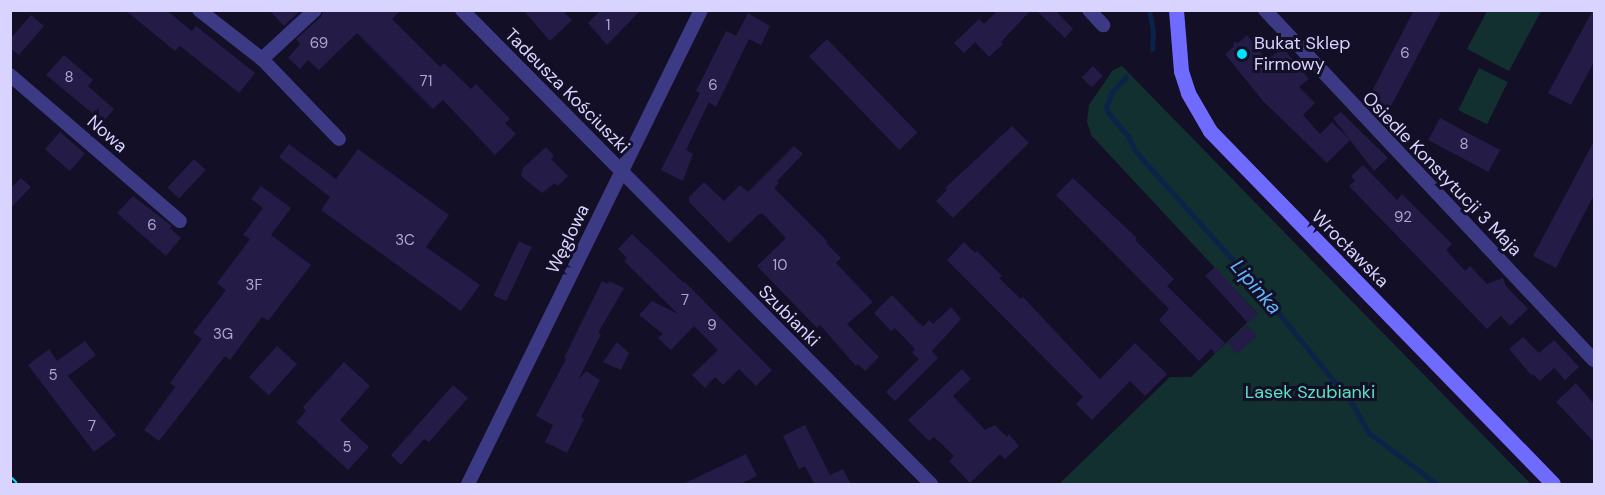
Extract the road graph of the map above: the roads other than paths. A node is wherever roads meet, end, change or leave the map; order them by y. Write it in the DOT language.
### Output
graph roads {
  1 [pos="199,10"];
  2 [pos="315,10"];
  3 [pos="462,10"];
  4 [pos="702,10"];
  5 [pos="1089,10"];
  6 [pos="1176,10"];
  7 [pos="1265,10"];
  8 [pos="1103,25"];
  9 [pos="262,59"];
  10 [pos="10,75"];
  11 [pos="339,139"];
  12 [pos="622,172"];
  13 [pos="180,221"];
  14 [pos="1594,360"];
  15 [pos="468,484"];
  16 [pos="931,484"];
  17 [pos="1553,484"];
  1 -- 9 [label="street"];
  2 -- 9 [label="street"];
  3 -- 12 [label="street, Tadeusza Kościuszki"];
  4 -- 12 [label="street, Węglowa"];
  5 -- 8 [label="street"];
  6 -- 17 [label="street, Wrocławska"];
  7 -- 14 [label="street, Osiedle Konstytucji 3 Maja"];
  9 -- 11 [label="street"];
  10 -- 13 [label="street, Nowa"];
  12 -- 15 [label="street, Węglowa"];
  12 -- 16 [label="street, Szubianki"];
}
